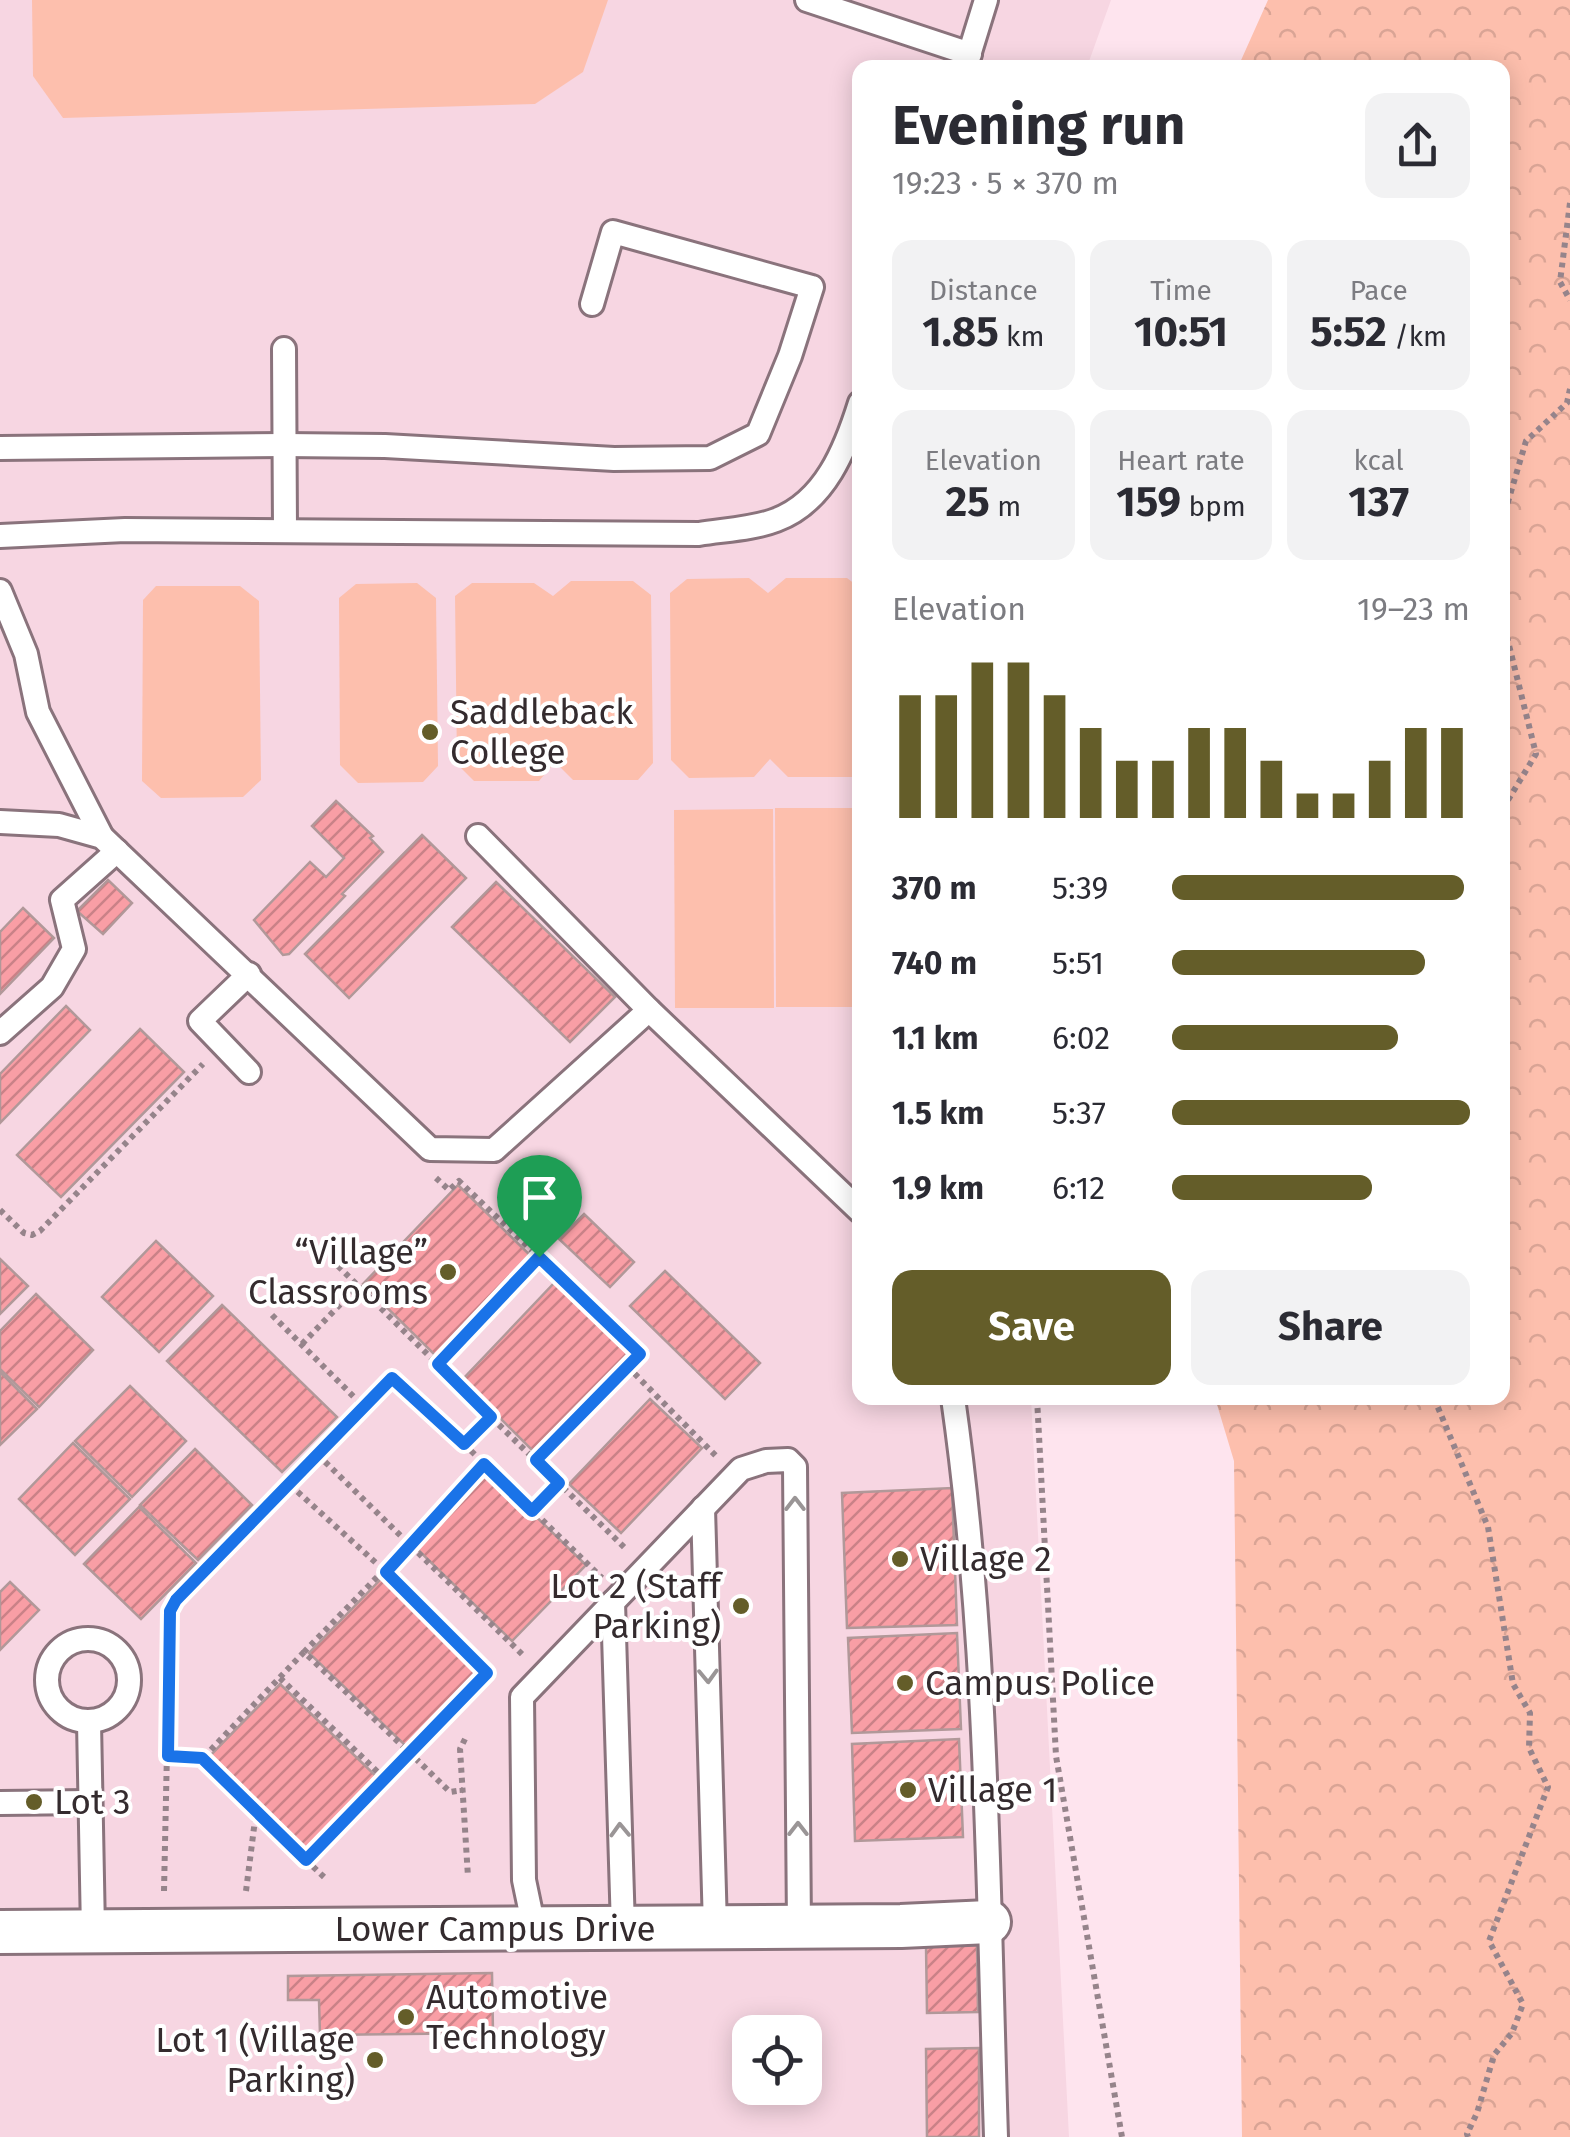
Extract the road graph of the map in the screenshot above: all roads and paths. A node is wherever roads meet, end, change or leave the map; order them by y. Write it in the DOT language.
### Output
graph roads {
  1 [pos="807,0"];
  2 [pos="986,0"];
  3 [pos="964,60"];
  4 [pos="967,60"];
  5 [pos="1570,203"];
  6 [pos="1570,300"];
  7 [pos="592,304"];
  8 [pos="284,349"];
  9 [pos="1570,389"];
  10 [pos="852,424"];
  11 [pos="284,444"];
  12 [pos="0,448"];
  13 [pos="1510,495"];
  14 [pos="285,530"];
  15 [pos="0,536"];
  16 [pos="0,591"];
  17 [pos="1510,649"];
  18 [pos="1510,797"];
  19 [pos="0,822"];
  20 [pos="478,836"];
  21 [pos="109,844"];
  22 [pos="249,974"];
  23 [pos="649,1010"];
  24 [pos="0,1033"];
  25 [pos="222,1044"];
  26 [pos="249,1072"];
  27 [pos="435,1176"];
  28 [pos="852,1202"];
  29 [pos="0,1210"];
  30 [pos="539,1257"];
  31 [pos="331,1259"];
  32 [pos="358,1286"];
  33 [pos="272,1315"];
  34 [pos="302,1344"];
  35 [pos="438,1364"];
  36 [pos="627,1366"];
  37 [pos="954,1405"];
  38 [pos="1037,1405"];
  39 [pos="1437,1405"];
  40 [pos="364,1407"];
  41 [pos="491,1417"];
  42 [pos="464,1444"];
  43 [pos="318,1455"];
  44 [pos="718,1458"];
  45 [pos="536,1460"];
  46 [pos="484,1464"];
  47 [pos="559,1483"];
  48 [pos="289,1484"];
  49 [pos="703,1508"];
  50 [pos="532,1511"];
  51 [pos="411,1544"];
  52 [pos="629,1552"];
  53 [pos="384,1572"];
  54 [pos="602,1579"];
  55 [pos="613,1602"];
  56 [pos="304,1652"];
  57 [pos="526,1658"];
  58 [pos="487,1673"];
  59 [pos="280,1678"];
  60 [pos="500,1685"];
  61 [pos="89,1722"];
  62 [pos="465,1739"];
  63 [pos="411,1754"];
  64 [pos="168,1756"];
  65 [pos="202,1758"];
  66 [pos="386,1780"];
  67 [pos="464,1790"];
  68 [pos="90,1802"];
  69 [pos="0,1804"];
  70 [pos="256,1811"];
  71 [pos="306,1860"];
  72 [pos="468,1877"];
  73 [pos="324,1878"];
  74 [pos="246,1890"];
  75 [pos="164,1891"];
  76 [pos="989,1922"];
  77 [pos="799,1926"];
  78 [pos="715,1927"];
  79 [pos="534,1928"];
  80 [pos="623,1928"];
  81 [pos="0,1932"];
  82 [pos="92,1932"];
  83 [pos="996,2137"];
  84 [pos="1122,2137"];
  85 [pos="1468,2137"];
  1 -- 3 [label="lane"];
  2 -- 4 [label="lane"];
  5 -- 6 [label="path"];
  7 -- 11 [label="lane"];
  8 -- 11 [label="lane"];
  9 -- 13 [label="path"];
  10 -- 14 [label="lane"];
  11 -- 12 [label="lane"];
  11 -- 14 [label="lane"];
  14 -- 15 [label="lane"];
  16 -- 21 [label="lane"];
  17 -- 18 [label="path"];
  19 -- 21 [label="lane"];
  20 -- 23 [label="lane"];
  21 -- 22 [label="lane"];
  21 -- 24 [label="lane"];
  22 -- 23 [label="lane"];
  22 -- 25 [label="lane"];
  23 -- 28 [label="lane"];
  25 -- 26 [label="lane"];
  25 -- 29 [label="path"];
  27 -- 30 [label="path"];
  30 -- 35 [label="path"];
  30 -- 36 [label="path"];
  31 -- 32 [label="path"];
  32 -- 34 [label="path"];
  32 -- 35 [label="path"];
  33 -- 34 [label="path"];
  34 -- 40 [label="path"];
  35 -- 41 [label="path"];
  36 -- 44 [label="path"];
  36 -- 45 [label="path"];
  37 -- 76 [label="lane"];
  38 -- 84 [label="path"];
  39 -- 85 [label="path"];
  40 -- 42 [label="path"];
  40 -- 43 [label="path"];
  41 -- 42 [label="path"];
  41 -- 45 [label="path"];
  42 -- 46 [label="path"];
  43 -- 48 [label="path"];
  43 -- 51 [label="path"];
  45 -- 47 [label="path"];
  46 -- 50 [label="path"];
  46 -- 51 [label="path"];
  47 -- 50 [label="path"];
  47 -- 52 [label="path"];
  48 -- 53 [label="path"];
  48 -- 64 [label="path"];
  49 -- 55 [label="lane"];
  77 -- 49 [label="lane, one-way"];
  49 -- 78 [label="lane, one-way"];
  50 -- 54 [label="path"];
  51 -- 53 [label="path"];
  51 -- 57 [label="path"];
  53 -- 56 [label="path"];
  53 -- 58 [label="path"];
  55 -- 79 [label="lane"];
  80 -- 55 [label="lane, one-way"];
  56 -- 59 [label="path"];
  56 -- 63 [label="path"];
  58 -- 60 [label="path"];
  58 -- 63 [label="path"];
  59 -- 65 [label="path"];
  59 -- 66 [label="path"];
  61 -- 68 [label="lane"];
  62 -- 67 [label="path"];
  63 -- 66 [label="path"];
  63 -- 67 [label="path"];
  64 -- 65 [label="path"];
  64 -- 75 [label="path"];
  65 -- 70 [label="path"];
  66 -- 71 [label="path"];
  67 -- 72 [label="path"];
  68 -- 69 [label="lane"];
  68 -- 82 [label="lane"];
  70 -- 71 [label="path"];
  70 -- 74 [label="path"];
  71 -- 73 [label="path"];
  76 -- 77 [label="street, Lower Campus Drive"];
  76 -- 83 [label="lane"];
  77 -- 78 [label="street, Lower Campus Drive"];
  78 -- 80 [label="street, Lower Campus Drive"];
  79 -- 80 [label="street, Lower Campus Drive"];
  79 -- 82 [label="street, Lower Campus Drive"];
  81 -- 82 [label="street, Lower Campus Drive"];
}
